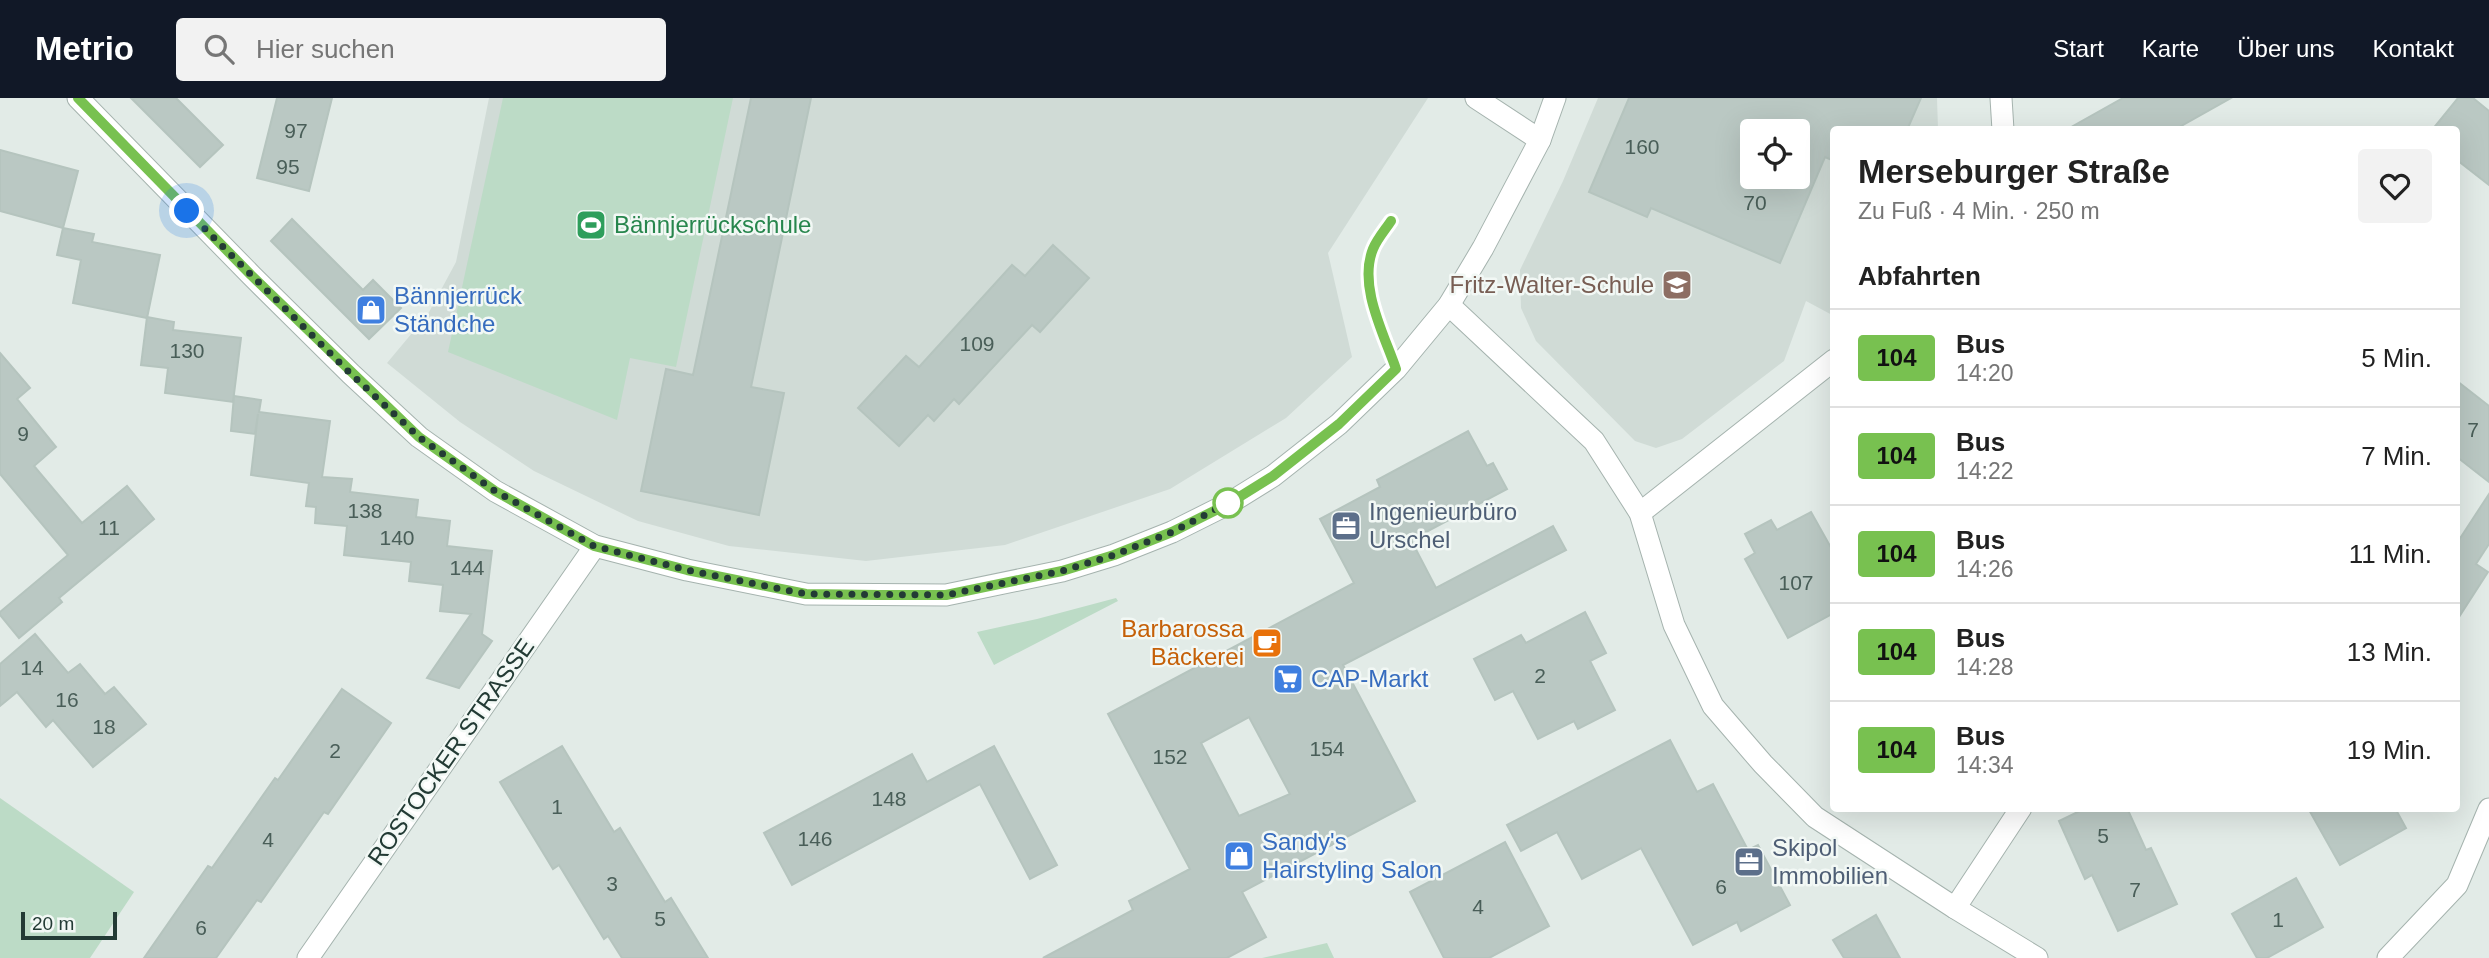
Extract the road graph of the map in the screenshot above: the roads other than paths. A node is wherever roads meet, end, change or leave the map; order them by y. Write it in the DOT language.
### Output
graph roads {
  1 [pos="78,98"];
  2 [pos="1476,98"];
  3 [pos="1555,98"];
  4 [pos="2001,98"];
  5 [pos="2003,126"];
  6 [pos="1539,140"];
  7 [pos="1449,305"];
  8 [pos="1830,363"];
  9 [pos="1640,513"];
  10 [pos="594,546"];
  11 [pos="2489,809"];
  12 [pos="2018,812"];
  13 [pos="1955,908"];
  14 [pos="308,958"];
  15 [pos="2037,958"];
  16 [pos="2388,958"];
  1 -- 10 [label="street"];
  2 -- 6 [label="street"];
  3 -- 6 [label="street"];
  4 -- 5 [label="street"];
  6 -- 7 [label="street"];
  7 -- 9 [label="street"];
  7 -- 10 [label="street"];
  8 -- 9 [label="street"];
  9 -- 13 [label="street"];
  10 -- 14 [label="street, ROSTOCKER STRASSE"];
  11 -- 16 [label="street"];
  12 -- 13 [label="street"];
  13 -- 15 [label="street"];
}
